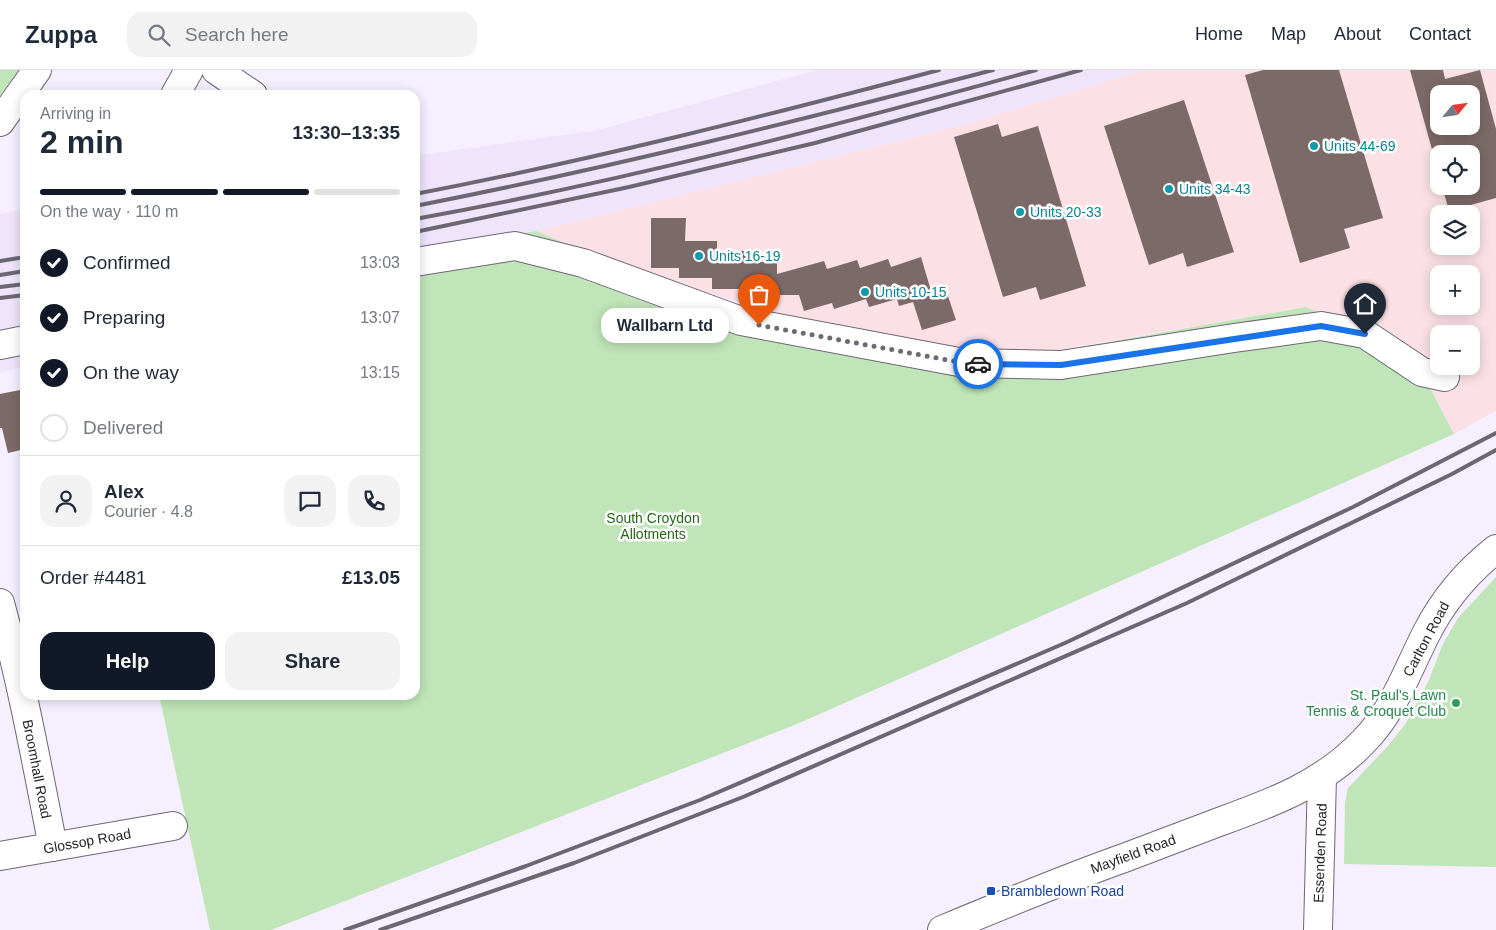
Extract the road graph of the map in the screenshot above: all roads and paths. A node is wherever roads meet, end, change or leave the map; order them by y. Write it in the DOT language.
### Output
graph roads {
  1 [pos="37,70"];
  2 [pos="189,70"];
  3 [pos="216,70"];
  4 [pos="23,90"];
  5 [pos="178,90"];
  6 [pos="246,90"];
  7 [pos="20,94"];
  8 [pos="0,122"];
  9 [pos="420,261"];
  10 [pos="20,341"];
  11 [pos="0,344"];
  12 [pos="1445,377"];
  13 [pos="1496,549"];
  14 [pos="0,603"];
  15 [pos="20,685"];
  16 [pos="24,700"];
  17 [pos="1322,777"];
  18 [pos="173,826"];
  19 [pos="53,847"];
  20 [pos="0,856"];
  21 [pos="942,930"];
  22 [pos="1318,930"];
  1 -- 4 [label="street"];
  2 -- 5 [label="street"];
  3 -- 6 [label="street"];
  7 -- 8 [label="street"];
  9 -- 12 [label="street"];
  10 -- 11 [label="street"];
  13 -- 17 [label="street, Carlton Road"];
  14 -- 15 [label="street, Broomhall Road"];
  16 -- 19 [label="street, Broomhall Road"];
  17 -- 21 [label="street, Mayfield Road"];
  17 -- 22 [label="street, Essenden Road"];
  18 -- 19 [label="street, Glossop Road"];
  19 -- 20 [label="street, Glossop Road"];
}
